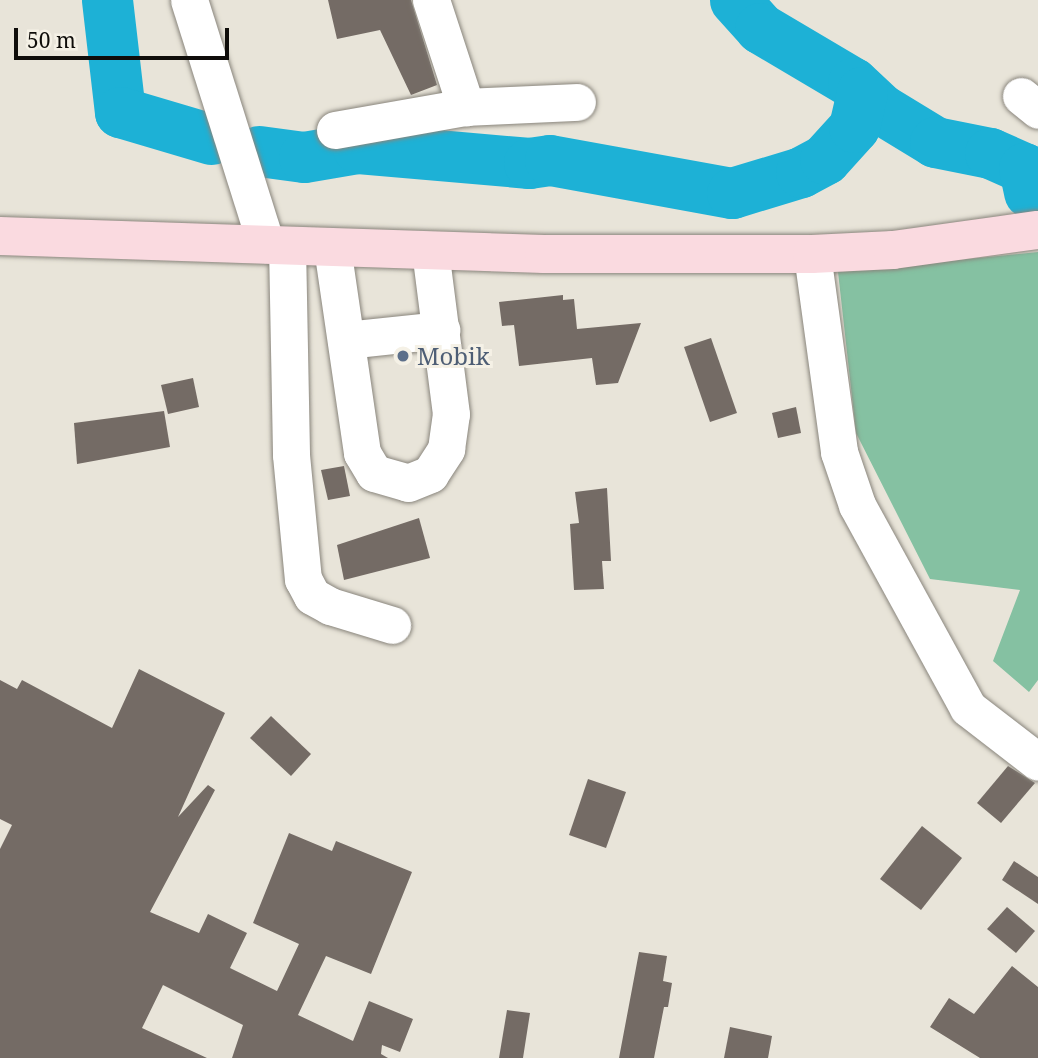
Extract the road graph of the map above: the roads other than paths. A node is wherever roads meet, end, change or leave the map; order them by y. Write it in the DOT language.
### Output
graph roads {
  1 [pos="189,0"];
  2 [pos="431,0"];
  3 [pos="577,102"];
  4 [pos="466,107"];
  5 [pos="335,131"];
  6 [pos="1038,230"];
  7 [pos="0,236"];
  8 [pos="276,244"];
  9 [pos="332,247"];
  10 [pos="430,251"];
  11 [pos="812,254"];
  12 [pos="441,330"];
  13 [pos="346,340"];
  14 [pos="391,625"];
  15 [pos="1038,762"];
  1 -- 8 [label="street"];
  2 -- 4 [label="street"];
  3 -- 4 [label="street"];
  4 -- 5 [label="street"];
  6 -- 11 [label="main road"];
  7 -- 8 [label="main road"];
  8 -- 9 [label="main road"];
  8 -- 14 [label="street"];
  9 -- 10 [label="main road"];
  9 -- 13 [label="street"];
  10 -- 11 [label="main road"];
  10 -- 12 [label="street"];
  11 -- 15 [label="street"];
  12 -- 13 [label="street"];
  12 -- 13 [label="street"];
}
